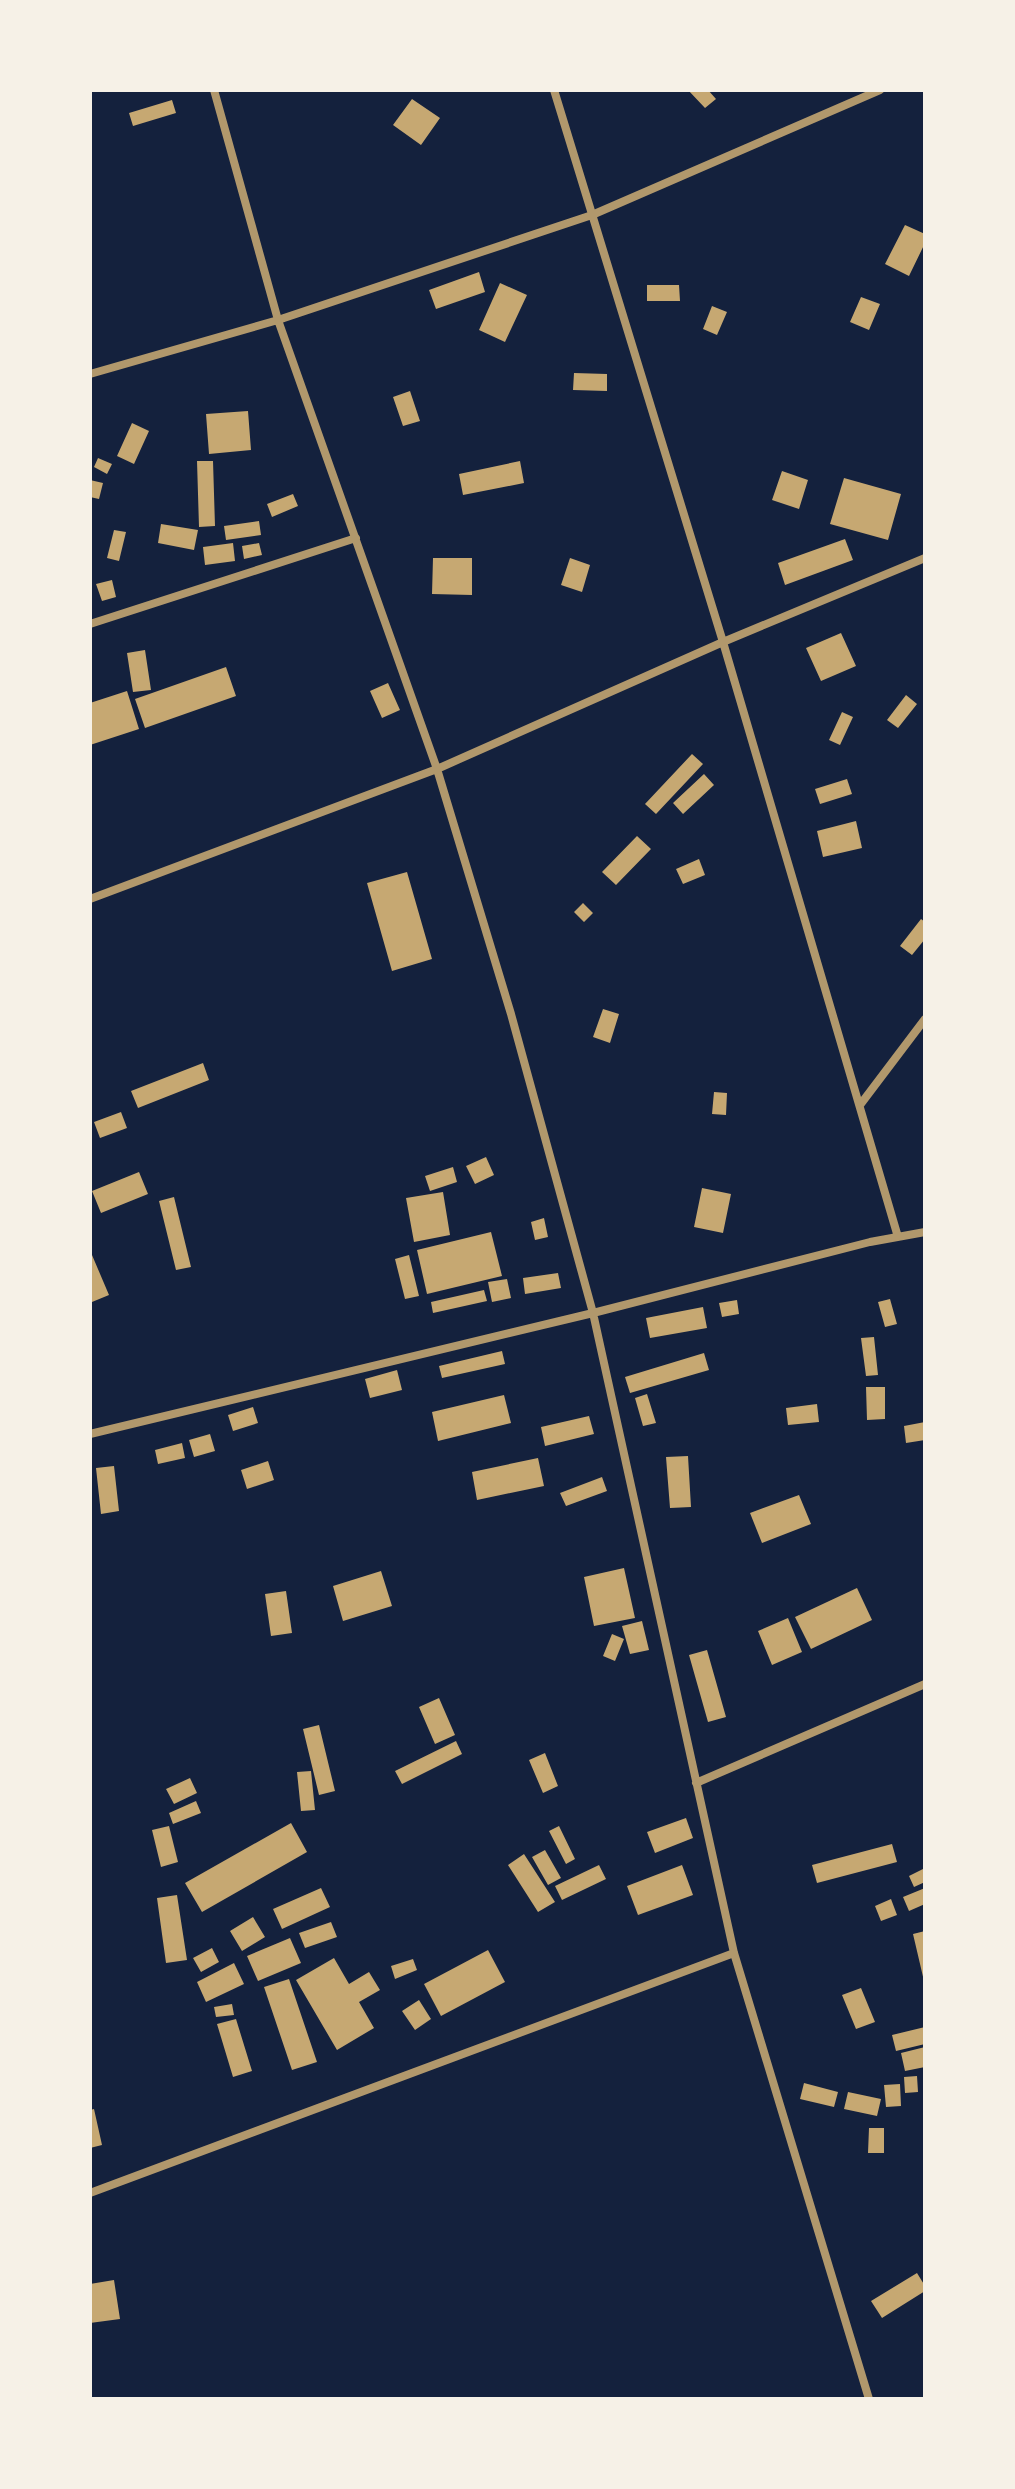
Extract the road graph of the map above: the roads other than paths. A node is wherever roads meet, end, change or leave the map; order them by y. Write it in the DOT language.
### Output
graph roads {
  1 [pos="214,90"];
  2 [pos="554,90"];
  3 [pos="880,90"];
  4 [pos="592,215"];
  5 [pos="278,320"];
  6 [pos="90,374"];
  7 [pos="356,538"];
  8 [pos="925,558"];
  9 [pos="90,624"];
  10 [pos="723,642"];
  11 [pos="437,769"];
  12 [pos="90,899"];
  13 [pos="925,1019"];
  14 [pos="860,1105"];
  15 [pos="925,1232"];
  16 [pos="898,1237"];
  17 [pos="593,1313"];
  18 [pos="90,1434"];
  19 [pos="925,1684"];
  20 [pos="696,1783"];
  21 [pos="734,1953"];
  22 [pos="90,2193"];
  23 [pos="869,2399"];
  1 -- 5 [label="street"];
  2 -- 4 [label="street"];
  3 -- 4 [label="street"];
  4 -- 5 [label="street"];
  4 -- 10 [label="street"];
  5 -- 6 [label="street"];
  5 -- 7 [label="street"];
  7 -- 9 [label="street"];
  7 -- 11 [label="street"];
  8 -- 10 [label="street"];
  10 -- 11 [label="street"];
  10 -- 14 [label="street"];
  11 -- 12 [label="street"];
  11 -- 17 [label="street"];
  13 -- 14 [label="street"];
  14 -- 16 [label="street"];
  15 -- 16 [label="street"];
  16 -- 17 [label="street"];
  17 -- 18 [label="street"];
  17 -- 20 [label="street"];
  19 -- 20 [label="street"];
  20 -- 21 [label="street"];
  21 -- 22 [label="street"];
  21 -- 23 [label="street"];
}
